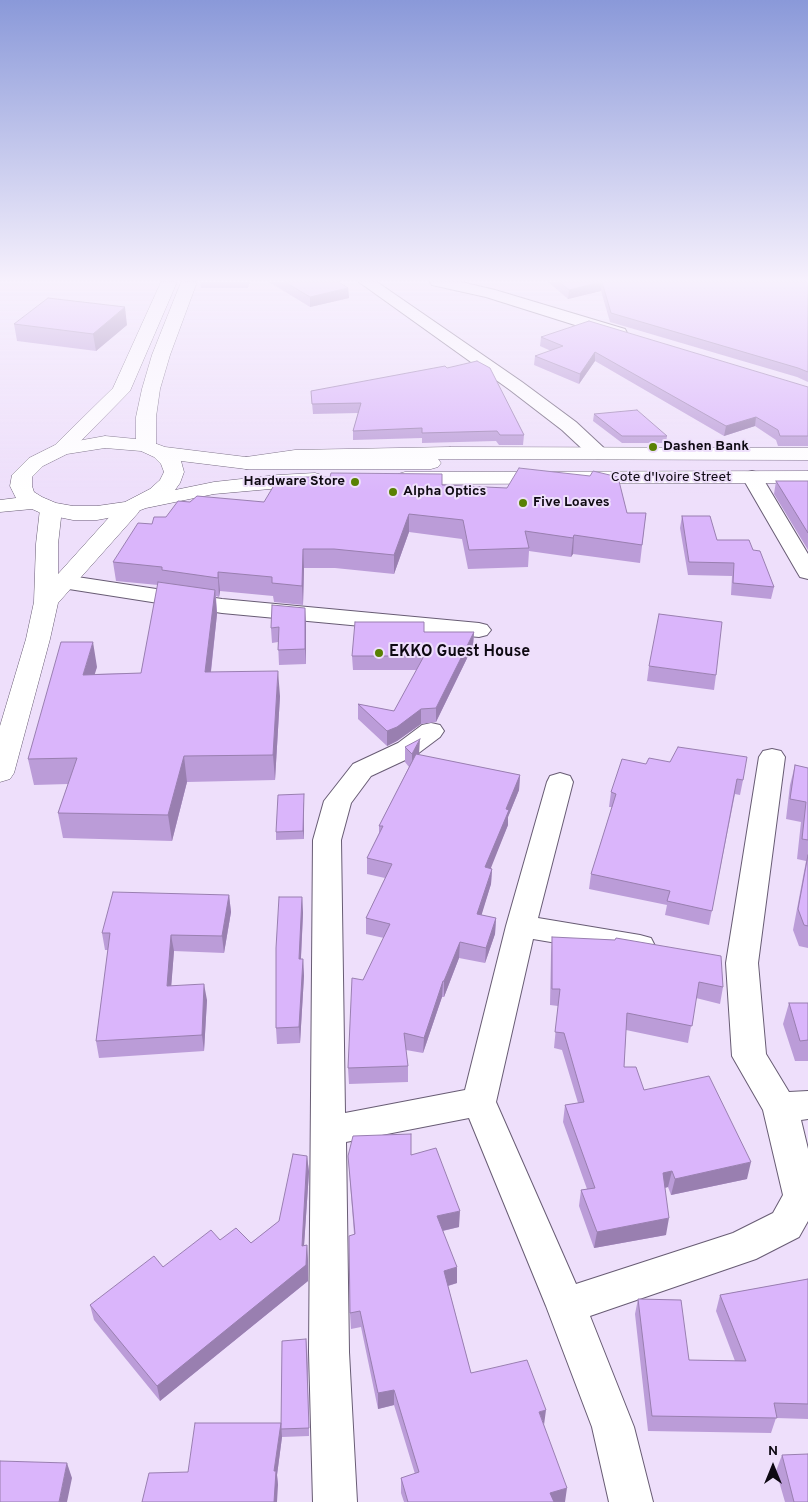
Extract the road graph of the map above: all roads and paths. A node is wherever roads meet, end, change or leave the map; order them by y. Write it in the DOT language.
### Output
graph roads {
  1 [pos="140,352"];
  2 [pos="162,352"];
  3 [pos="465,352"];
  4 [pos="62,449"];
  5 [pos="153,450"];
  6 [pos="598,454"];
  7 [pos="808,454"];
  8 [pos="246,463"];
  9 [pos="808,464"];
  10 [pos="22,475"];
  11 [pos="752,477"];
  12 [pos="808,477"];
  13 [pos="0,481"];
  14 [pos="138,505"];
  15 [pos="0,506"];
  16 [pos="43,506"];
  17 [pos="808,572"];
  18 [pos="64,582"];
  19 [pos="46,602"];
  20 [pos="479,630"];
  21 [pos="431,731"];
  22 [pos="772,756"];
  23 [pos="0,773"];
  24 [pos="560,782"];
  25 [pos="521,926"];
  26 [pos="665,950"];
  27 [pos="479,1102"];
  28 [pos="794,1106"];
  29 [pos="328,1131"];
  30 [pos="566,1306"];
  31 [pos="335,1502"];
  32 [pos="631,1502"];
  1 -- 4 [label="main road"];
  2 -- 5 [label="main road"];
  3 -- 6 [label="street"];
  4 -- 5 [label="main road, Cote d'Ivoire Street"];
  4 -- 10 [label="main road"];
  5 -- 8 [label="main road, Cote d'Ivoire Street"];
  5 -- 14 [label="main road"];
  6 -- 7 [label="main road, Cote d'Ivoire Street"];
  6 -- 8 [label="main road, Cote d'Ivoire Street"];
  8 -- 9 [label="main road, Cote d'Ivoire Street"];
  10 -- 13 [label="main road"];
  10 -- 16 [label="main road"];
  11 -- 12 [label="main road, Cote d'Ivoire Street"];
  11 -- 14 [label="main road, Cote d'Ivoire Street"];
  11 -- 17 [label="street"];
  14 -- 16 [label="main road, Cote d'Ivoire Street"];
  14 -- 18 [label="main road"];
  15 -- 16 [label="main road, Cote d'Ivoire Street"];
  16 -- 19 [label="main road"];
  18 -- 19 [label="main road"];
  18 -- 20 [label="street"];
  19 -- 23 [label="main road"];
  21 -- 29 [label="street"];
  22 -- 28 [label="street"];
  24 -- 25 [label="street"];
  25 -- 26 [label="street"];
  25 -- 27 [label="street"];
  27 -- 29 [label="street"];
  27 -- 30 [label="street"];
  28 -- 30 [label="street"];
  29 -- 31 [label="street"];
  30 -- 32 [label="street"];
}
